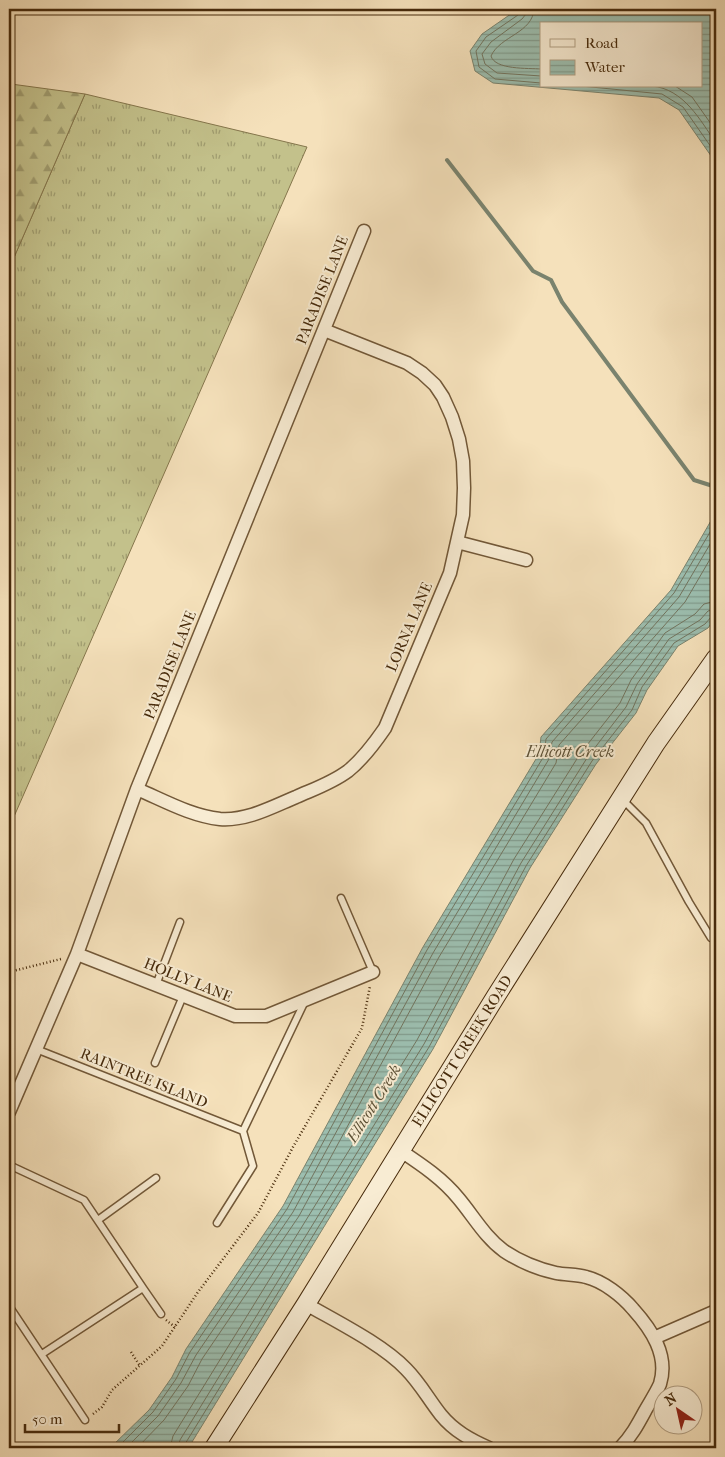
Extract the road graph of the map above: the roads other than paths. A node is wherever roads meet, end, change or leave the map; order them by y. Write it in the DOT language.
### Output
graph roads {
  1 [pos="364,231"];
  2 [pos="324,330"];
  3 [pos="457,542"];
  4 [pos="526,560"];
  5 [pos="716,658"];
  6 [pos="137,789"];
  7 [pos="621,799"];
  8 [pos="341,898"];
  9 [pos="180,922"];
  10 [pos="711,938"];
  11 [pos="77,954"];
  12 [pos="373,972"];
  13 [pos="156,985"];
  14 [pos="183,996"];
  15 [pos="307,998"];
  16 [pos="35,1048"];
  17 [pos="155,1063"];
  18 [pos="9,1112"];
  19 [pos="243,1131"];
  20 [pos="401,1151"];
  21 [pos="9,1164"];
  22 [pos="156,1178"];
  23 [pos="98,1220"];
  24 [pos="217,1223"];
  25 [pos="142,1288"];
  26 [pos="306,1304"];
  27 [pos="9,1306"];
  28 [pos="716,1311"];
  29 [pos="163,1316"];
  30 [pos="654,1338"];
  31 [pos="42,1354"];
  32 [pos="86,1420"];
  33 [pos="214,1448"];
  34 [pos="489,1448"];
  35 [pos="620,1448"];
  1 -- 2 [label="street, PARADISE LANE"];
  2 -- 3 [label="street, LORNA LANE"];
  2 -- 6 [label="street, PARADISE LANE"];
  3 -- 4 [label="street"];
  3 -- 6 [label="street, LORNA LANE"];
  5 -- 7 [label="street, ELLICOTT CREEK ROAD"];
  6 -- 11 [label="street, PARADISE LANE"];
  7 -- 10 [label="lane"];
  7 -- 20 [label="street, ELLICOTT CREEK ROAD"];
  8 -- 12 [label="lane"];
  9 -- 13 [label="lane"];
  11 -- 13 [label="street, HOLLY LANE"];
  11 -- 16 [label="street, PARADISE LANE"];
  12 -- 15 [label="street, HOLLY LANE"];
  13 -- 14 [label="street, HOLLY LANE"];
  14 -- 15 [label="street, HOLLY LANE"];
  14 -- 17 [label="lane"];
  15 -- 19 [label="lane"];
  16 -- 18 [label="street, PARADISE LANE"];
  16 -- 19 [label="lane, RAINTREE ISLAND"];
  19 -- 24 [label="lane"];
  20 -- 26 [label="street, ELLICOTT CREEK ROAD"];
  20 -- 30 [label="street"];
  21 -- 23 [label="lane"];
  22 -- 23 [label="lane"];
  23 -- 25 [label="lane"];
  25 -- 29 [label="lane"];
  25 -- 31 [label="lane"];
  26 -- 33 [label="street, ELLICOTT CREEK ROAD"];
  26 -- 34 [label="street"];
  27 -- 31 [label="lane"];
  28 -- 30 [label="street"];
  30 -- 35 [label="street"];
  31 -- 32 [label="lane"];
}
